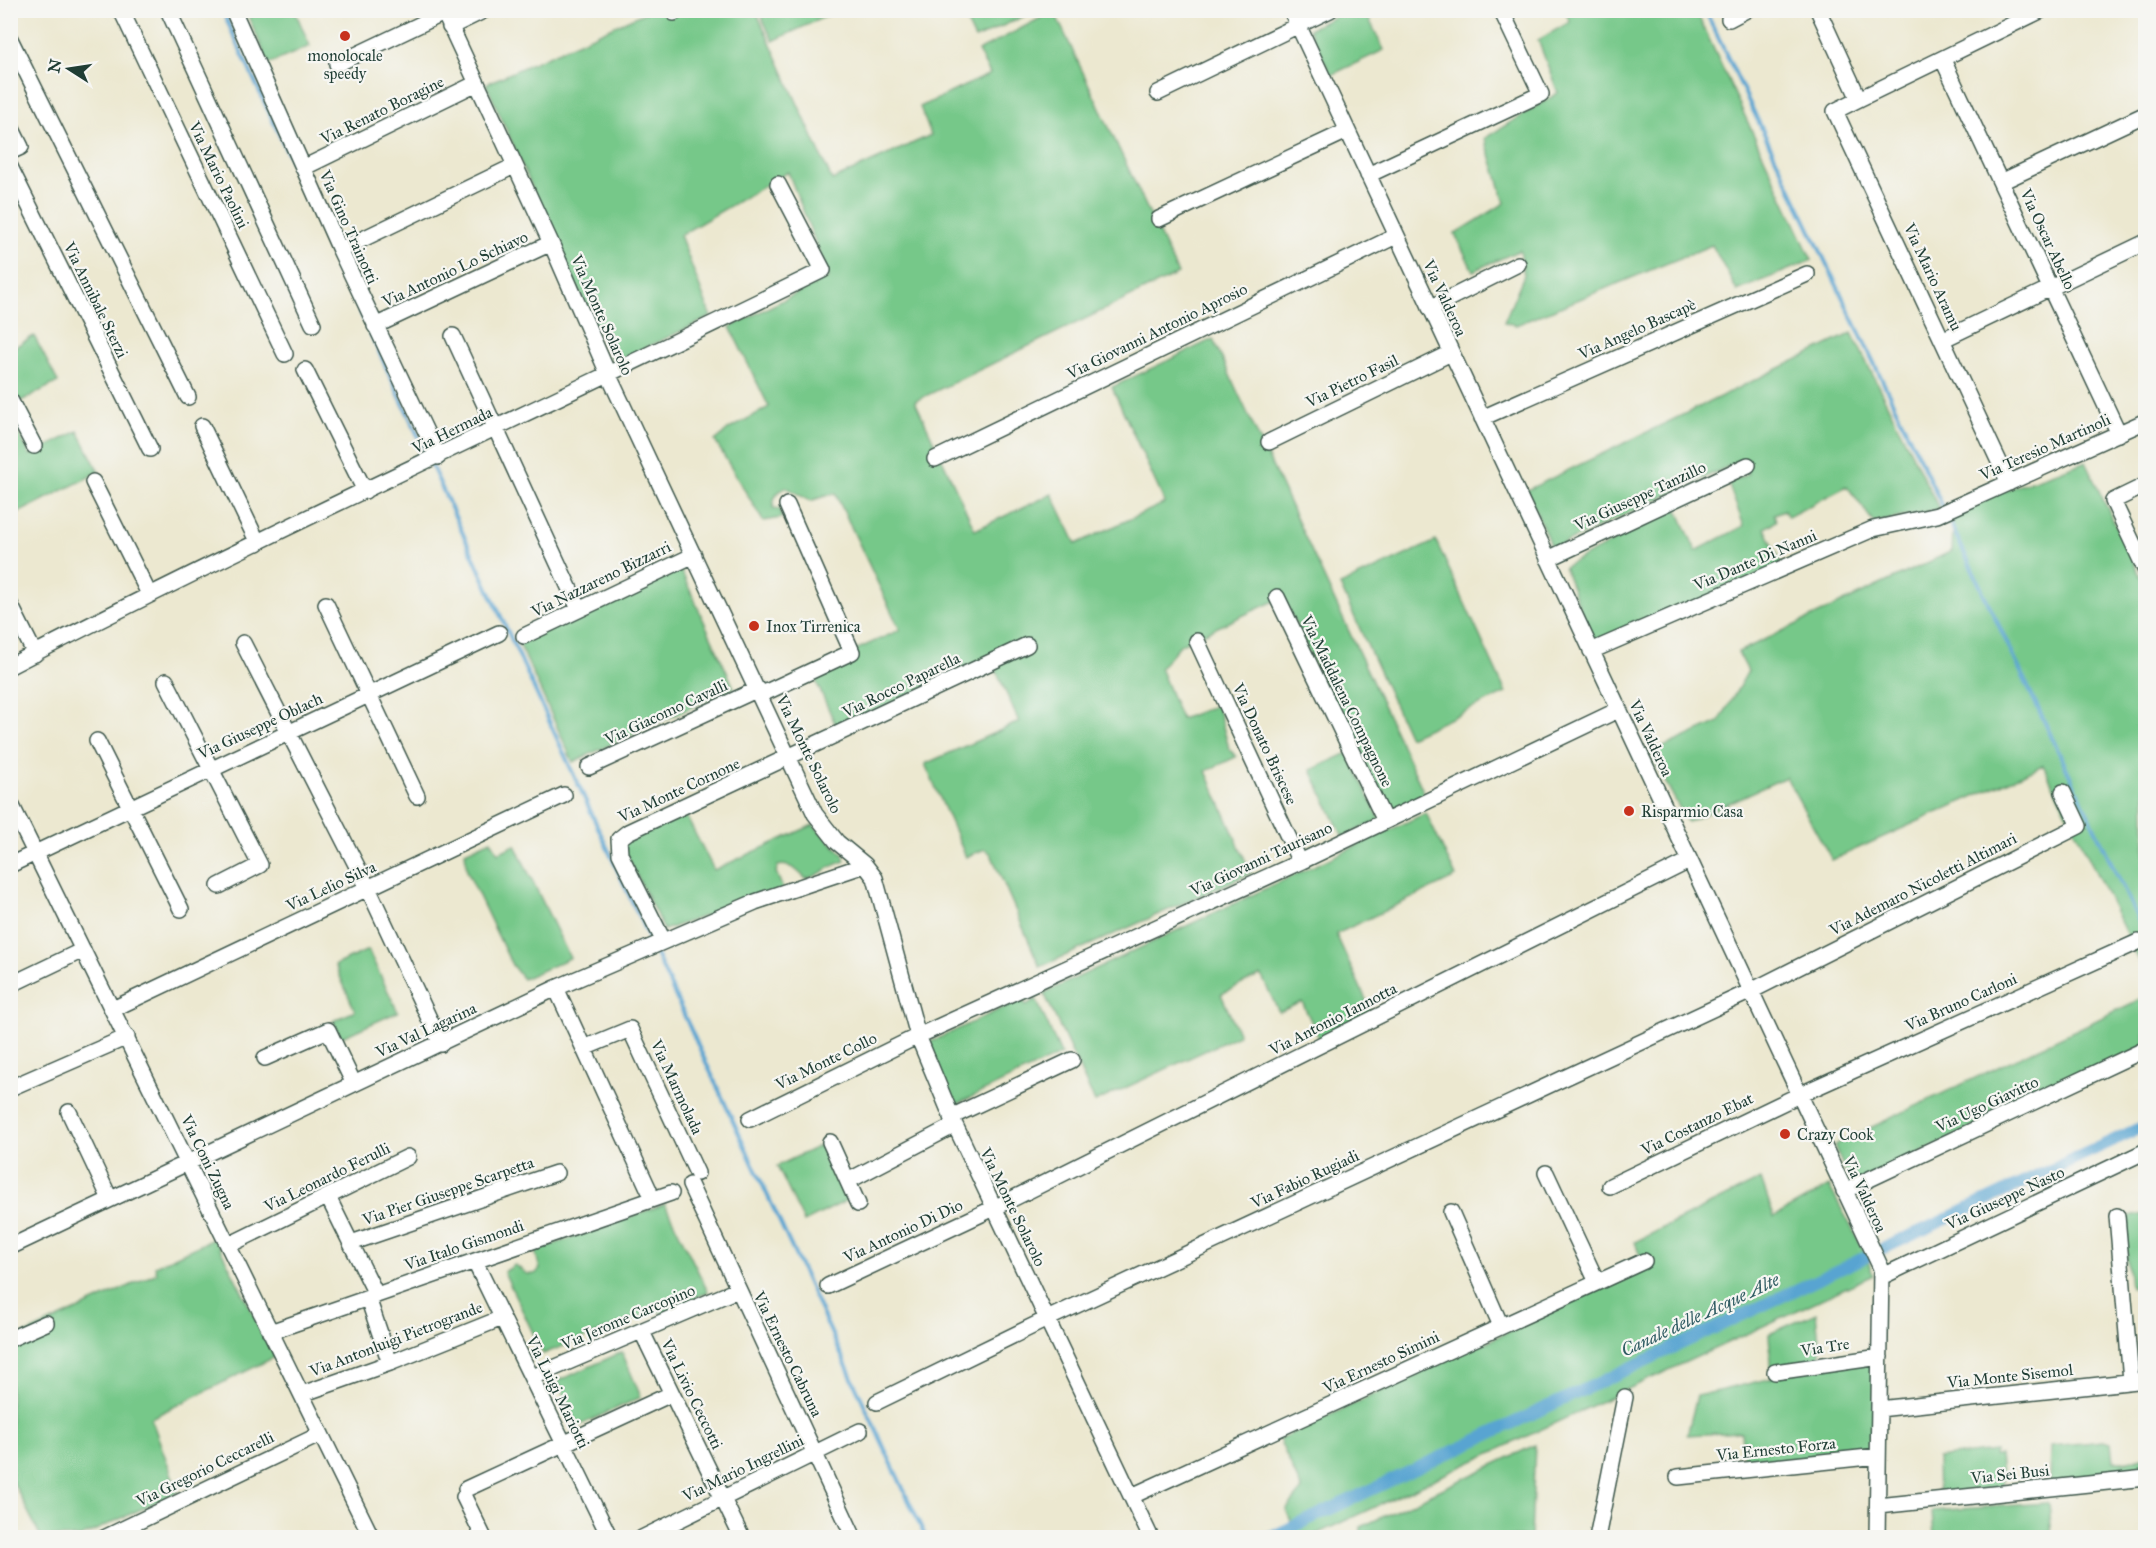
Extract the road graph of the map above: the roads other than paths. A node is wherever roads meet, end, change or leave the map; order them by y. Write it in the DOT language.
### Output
graph roads {
  1 [pos="121,10"];
  2 [pos="168,10"];
  3 [pos="233,10"];
  4 [pos="485,10"];
  5 [pos="1291,10"];
  6 [pos="1330,10"];
  7 [pos="1501,10"];
  8 [pos="1746,10"];
  9 [pos="1818,10"];
  10 [pos="2042,10"];
  11 [pos="446,17"];
  12 [pos="1729,19"];
  13 [pos="1298,26"];
  14 [pos="10,39"];
  15 [pos="1943,60"];
  16 [pos="337,64"];
  17 [pos="477,83"];
  18 [pos="1158,93"];
  19 [pos="1859,99"];
  20 [pos="2145,114"];
  21 [pos="10,125"];
  22 [pos="1347,131"];
  23 [pos="10,152"];
  24 [pos="513,166"];
  25 [pos="10,167"];
  26 [pos="303,168"];
  27 [pos="1368,175"];
  28 [pos="2001,182"];
  29 [pos="778,184"];
  30 [pos="1159,219"];
  31 [pos="1396,236"];
  32 [pos="2145,242"];
  33 [pos="551,243"];
  34 [pos="340,250"];
  35 [pos="1518,264"];
  36 [pos="1807,274"];
  37 [pos="2051,287"];
  38 [pos="1430,308"];
  39 [pos="313,324"];
  40 [pos="375,327"];
  41 [pos="453,336"];
  42 [pos="1942,340"];
  43 [pos="1451,353"];
  44 [pos="285,354"];
  45 [pos="305,370"];
  46 [pos="609,376"];
  47 [pos="188,397"];
  48 [pos="10,400"];
  49 [pos="1482,418"];
  50 [pos="2145,421"];
  51 [pos="202,426"];
  52 [pos="496,429"];
  53 [pos="2119,434"];
  54 [pos="1269,442"];
  55 [pos="34,446"];
  56 [pos="150,449"];
  57 [pos="437,458"];
  58 [pos="934,459"];
  59 [pos="1748,465"];
  60 [pos="93,482"];
  61 [pos="2009,483"];
  62 [pos="2145,485"];
  63 [pos="365,490"];
  64 [pos="787,504"];
  65 [pos="1937,515"];
  66 [pos="258,543"];
  67 [pos="694,555"];
  68 [pos="1548,559"];
  69 [pos="2145,571"];
  70 [pos="148,594"];
  71 [pos="1277,597"];
  72 [pos="10,604"];
  73 [pos="326,604"];
  74 [pos="579,609"];
  75 [pos="499,633"];
  76 [pos="524,636"];
  77 [pos="1197,641"];
  78 [pos="243,644"];
  79 [pos="1027,645"];
  80 [pos="1591,651"];
  81 [pos="35,654"];
  82 [pos="10,666"];
  83 [pos="166,681"];
  84 [pos="759,692"];
  85 [pos="369,694"];
  86 [pos="1618,710"];
  87 [pos="288,733"];
  88 [pos="97,741"];
  89 [pos="790,758"];
  90 [pos="589,767"];
  91 [pos="210,770"];
  92 [pos="2063,792"];
  93 [pos="564,795"];
  94 [pos="417,796"];
  95 [pos="10,802"];
  96 [pos="130,807"];
  97 [pos="1385,821"];
  98 [pos="36,852"];
  99 [pos="1689,861"];
  100 [pos="1300,862"];
  101 [pos="10,865"];
  102 [pos="865,865"];
  103 [pos="219,886"];
  104 [pos="368,888"];
  105 [pos="181,909"];
  106 [pos="663,940"];
  107 [pos="2138,942"];
  108 [pos="83,950"];
  109 [pos="10,985"];
  110 [pos="556,988"];
  111 [pos="1750,991"];
  112 [pos="113,1009"];
  113 [pos="918,1036"];
  114 [pos="127,1037"];
  115 [pos="441,1044"];
  116 [pos="584,1048"];
  117 [pos="2145,1049"];
  118 [pos="265,1058"];
  119 [pos="1072,1060"];
  120 [pos="354,1084"];
  121 [pos="10,1088"];
  122 [pos="1798,1095"];
  123 [pos="69,1112"];
  124 [pos="750,1119"];
  125 [pos="953,1121"];
  126 [pos="830,1142"];
  127 [pos="2145,1151"];
  128 [pos="408,1157"];
  129 [pos="187,1163"];
  130 [pos="556,1173"];
  131 [pos="1546,1173"];
  132 [pos="693,1179"];
  133 [pos="848,1181"];
  134 [pos="1610,1186"];
  135 [pos="649,1190"];
  136 [pos="1844,1191"];
  137 [pos="671,1193"];
  138 [pos="328,1197"];
  139 [pos="110,1199"];
  140 [pos="858,1204"];
  141 [pos="994,1208"];
  142 [pos="1452,1212"];
  143 [pos="2117,1216"];
  144 [pos="12,1243"];
  145 [pos="351,1243"];
  146 [pos="229,1245"];
  147 [pos="1644,1261"];
  148 [pos="475,1262"];
  149 [pos="1881,1273"];
  150 [pos="1597,1282"];
  151 [pos="828,1286"];
  152 [pos="736,1290"];
  153 [pos="371,1293"];
  154 [pos="502,1318"];
  155 [pos="1047,1318"];
  156 [pos="46,1323"];
  157 [pos="1501,1326"];
  158 [pos="270,1332"];
  159 [pos="642,1332"];
  160 [pos="10,1339"];
  161 [pos="1880,1357"];
  162 [pos="390,1363"];
  163 [pos="1775,1372"];
  164 [pos="533,1377"];
  165 [pos="2138,1380"];
  166 [pos="302,1394"];
  167 [pos="671,1394"];
  168 [pos="1625,1397"];
  169 [pos="877,1402"];
  170 [pos="1879,1409"];
  171 [pos="860,1431"];
  172 [pos="321,1434"];
  173 [pos="563,1443"];
  174 [pos="815,1452"];
  175 [pos="1878,1456"];
  176 [pos="1678,1477"];
  177 [pos="2145,1478"];
  178 [pos="1132,1496"];
  179 [pos="723,1498"];
  180 [pos="1878,1506"];
  181 [pos="104,1538"];
  182 [pos="372,1538"];
  183 [pos="484,1538"];
  184 [pos="610,1538"];
  185 [pos="642,1538"];
  186 [pos="742,1538"];
  187 [pos="854,1538"];
  188 [pos="1151,1538"];
  189 [pos="1597,1538"];
  190 [pos="1877,1538"];
  1 -- 44 [label="street, Via Mario Paolini"];
  2 -- 39 [label="street"];
  3 -- 26 [label="street, Via Gino Trainotti"];
  4 -- 11 [label="street"];
  5 -- 13 [label="street, Via Valderoa"];
  6 -- 13 [label="street"];
  7 -- 27 [label="street"];
  8 -- 12 [label="street"];
  9 -- 19 [label="street"];
  10 -- 15 [label="street"];
  11 -- 16 [label="street"];
  11 -- 17 [label="street, Via Monte Solarolo"];
  13 -- 18 [label="street"];
  13 -- 22 [label="street, Via Valderoa"];
  14 -- 47 [label="street"];
  15 -- 19 [label="street"];
  15 -- 28 [label="street, Via Oscar Abello"];
  17 -- 24 [label="street, Via Monte Solarolo"];
  17 -- 26 [label="street, Via Renato Boragine"];
  19 -- 42 [label="street, Via Mario Aramu"];
  20 -- 28 [label="street"];
  21 -- 23 [label="street"];
  22 -- 27 [label="street, Via Valderoa"];
  22 -- 30 [label="street"];
  24 -- 33 [label="street, Via Monte Solarolo"];
  24 -- 34 [label="street"];
  25 -- 56 [label="street, Via Annibale Sterzi"];
  26 -- 34 [label="street, Via Gino Trainotti"];
  27 -- 31 [label="street, Via Valderoa"];
  28 -- 37 [label="street, Via Oscar Abello"];
  29 -- 46 [label="street, Via Hermada"];
  31 -- 38 [label="street, Via Valderoa"];
  31 -- 58 [label="street, Via Giovanni Antonio Aprosio"];
  32 -- 37 [label="street"];
  33 -- 40 [label="street, Via Antonio Lo Schiavo"];
  33 -- 46 [label="street, Via Monte Solarolo"];
  34 -- 40 [label="street, Via Gino Trainotti"];
  35 -- 38 [label="street"];
  36 -- 49 [label="street, Via Angelo Bascapè"];
  37 -- 42 [label="street"];
  37 -- 53 [label="street, Via Oscar Abello"];
  38 -- 43 [label="street, Via Valderoa"];
  40 -- 57 [label="street, Via Gino Trainotti"];
  41 -- 52 [label="street"];
  42 -- 61 [label="street, Via Mario Aramu"];
  43 -- 49 [label="street, Via Valderoa"];
  43 -- 54 [label="street, Via Pietro Fasil"];
  45 -- 63 [label="street"];
  46 -- 52 [label="street, Via Hermada"];
  46 -- 67 [label="street, Via Monte Solarolo"];
  48 -- 55 [label="street"];
  49 -- 68 [label="street, Via Valderoa"];
  50 -- 53 [label="street, Via Teresio Martinoli"];
  51 -- 66 [label="street"];
  52 -- 57 [label="street, Via Hermada"];
  52 -- 74 [label="street"];
  53 -- 61 [label="street, Via Teresio Martinoli"];
  57 -- 63 [label="street, Via Hermada"];
  59 -- 68 [label="street, Via Giuseppe Tanzillo"];
  60 -- 70 [label="street"];
  61 -- 65 [label="street, Via Teresio Martinoli"];
  62 -- 69 [label="street"];
  63 -- 66 [label="street, Via Hermada"];
  64 -- 84 [label="street, Via Giacomo Cavalli"];
  65 -- 80 [label="street, Via Dante Di Nanni"];
  66 -- 70 [label="street, Via Hermada"];
  67 -- 74 [label="street, Via Nazzareno Bizzarri"];
  67 -- 84 [label="street, Via Monte Solarolo"];
  68 -- 80 [label="street, Via Valderoa"];
  70 -- 81 [label="street, Via Hermada"];
  71 -- 97 [label="street, Via Maddalena Compagnone"];
  72 -- 81 [label="street"];
  73 -- 85 [label="street"];
  74 -- 76 [label="street, Via Nazzareno Bizzarri"];
  75 -- 85 [label="street, Via Giuseppe Oblach"];
  77 -- 100 [label="street, Via Donato Briscese"];
  78 -- 87 [label="street"];
  79 -- 89 [label="street, Via Rocco Paparella"];
  80 -- 86 [label="street, Via Valderoa"];
  81 -- 82 [label="street, Via Hermada"];
  83 -- 91 [label="street"];
  84 -- 89 [label="street, Via Monte Solarolo"];
  84 -- 90 [label="street, Via Giacomo Cavalli"];
  85 -- 87 [label="street, Via Giuseppe Oblach"];
  85 -- 94 [label="street"];
  86 -- 97 [label="street, Via Giovanni Taurisano"];
  86 -- 99 [label="street, Via Valderoa"];
  87 -- 91 [label="street, Via Giuseppe Oblach"];
  87 -- 104 [label="street"];
  88 -- 96 [label="street"];
  89 -- 102 [label="street, Via Monte Solarolo"];
  89 -- 106 [label="street, Via Monte Cornone"];
  91 -- 96 [label="street, Via Giuseppe Oblach"];
  91 -- 103 [label="street"];
  92 -- 111 [label="street, Via Ademaro Nicoletti Altimari"];
  93 -- 104 [label="street, Via Lelio Silva"];
  95 -- 98 [label="street, Via Coni Zugna"];
  96 -- 98 [label="street, Via Giuseppe Oblach"];
  96 -- 105 [label="street"];
  97 -- 100 [label="street, Via Giovanni Taurisano"];
  98 -- 101 [label="street, Via Giuseppe Oblach"];
  98 -- 108 [label="street, Via Coni Zugna"];
  99 -- 111 [label="street, Via Valderoa"];
  99 -- 141 [label="street, Via Antonio Iannotta"];
  100 -- 113 [label="street, Via Giovanni Taurisano"];
  102 -- 106 [label="street, Via Val Lagarina"];
  102 -- 113 [label="street, Via Monte Solarolo"];
  104 -- 112 [label="street, Via Lelio Silva"];
  104 -- 115 [label="street"];
  106 -- 110 [label="street, Via Val Lagarina"];
  107 -- 122 [label="street, Via Bruno Carloni"];
  108 -- 109 [label="street"];
  108 -- 112 [label="street, Via Coni Zugna"];
  110 -- 115 [label="street, Via Val Lagarina"];
  110 -- 116 [label="street"];
  111 -- 122 [label="street, Via Valderoa"];
  111 -- 155 [label="street, Via Fabio Rugiadi"];
  112 -- 114 [label="street, Via Coni Zugna"];
  113 -- 124 [label="street, Via Monte Collo"];
  113 -- 125 [label="street, Via Monte Solarolo"];
  114 -- 121 [label="street"];
  114 -- 129 [label="street, Via Coni Zugna"];
  115 -- 120 [label="street, Via Val Lagarina"];
  116 -- 132 [label="street, Via Marmolada"];
  116 -- 135 [label="street"];
  117 -- 136 [label="street, Via Ugo Giavitto"];
  118 -- 120 [label="street"];
  119 -- 125 [label="street"];
  120 -- 129 [label="street, Via Val Lagarina"];
  122 -- 134 [label="street, Via Costanzo Ebat"];
  122 -- 136 [label="street, Via Valderoa"];
  123 -- 139 [label="street"];
  125 -- 133 [label="street"];
  125 -- 141 [label="street, Via Monte Solarolo"];
  126 -- 133 [label="street"];
  127 -- 149 [label="street, Via Giuseppe Nasto"];
  128 -- 138 [label="street, Via Leonardo Ferulli"];
  129 -- 139 [label="street, Via Val Lagarina"];
  129 -- 146 [label="street, Via Coni Zugna"];
  130 -- 145 [label="street, Via Pier Giuseppe Scarpetta"];
  131 -- 150 [label="street"];
  132 -- 152 [label="street, Via Ernesto Cabruna"];
  133 -- 140 [label="street"];
  136 -- 149 [label="street, Via Valderoa"];
  137 -- 148 [label="street, Via Italo Gismondi"];
  138 -- 145 [label="street, Via Pier Giuseppe Scarpetta"];
  138 -- 146 [label="street, Via Leonardo Ferulli"];
  139 -- 144 [label="street, Via Val Lagarina"];
  141 -- 151 [label="street, Via Antonio Di Dio"];
  141 -- 155 [label="street, Via Monte Solarolo"];
  142 -- 157 [label="street"];
  143 -- 165 [label="street"];
  145 -- 153 [label="street, Via Pier Giuseppe Scarpetta"];
  146 -- 158 [label="street, Via Coni Zugna"];
  147 -- 150 [label="street, Via Ernesto Simini"];
  148 -- 153 [label="street, Via Italo Gismondi"];
  148 -- 154 [label="street, Via Luigi Mariotti"];
  149 -- 161 [label="street, Via Valderoa"];
  150 -- 157 [label="street, Via Ernesto Simini"];
  152 -- 159 [label="street, Via Jerome Carcopino"];
  152 -- 174 [label="street, Via Ernesto Cabruna"];
  153 -- 158 [label="street, Via Italo Gismondi"];
  153 -- 162 [label="street, Via Pier Giuseppe Scarpetta"];
  154 -- 162 [label="street, Via Antonluigi Pietrogrande"];
  154 -- 164 [label="street, Via Luigi Mariotti"];
  155 -- 169 [label="street, Via Fabio Rugiadi"];
  155 -- 178 [label="street, Via Monte Solarolo"];
  156 -- 160 [label="street"];
  157 -- 178 [label="street, Via Ernesto Simini"];
  158 -- 166 [label="street, Via Coni Zugna"];
  159 -- 164 [label="street, Via Jerome Carcopino"];
  159 -- 167 [label="street, Via Livio Ceccotti"];
  161 -- 163 [label="street, Via Tre"];
  161 -- 170 [label="street, Via Valderoa"];
  162 -- 166 [label="street, Via Antonluigi Pietrogrande"];
  164 -- 173 [label="street, Via Luigi Mariotti"];
  165 -- 170 [label="street, Via Monte Sisemol"];
  166 -- 172 [label="street, Via Coni Zugna"];
  167 -- 173 [label="street"];
  167 -- 179 [label="street, Via Livio Ceccotti"];
  168 -- 189 [label="street"];
  170 -- 175 [label="street, Via Valderoa"];
  171 -- 174 [label="street, Via Mario Ingrellini"];
  172 -- 181 [label="street, Via Gregorio Ceccarelli"];
  172 -- 182 [label="street, Via Coni Zugna"];
  173 -- 183 [label="street"];
  173 -- 184 [label="street, Via Luigi Mariotti"];
  174 -- 179 [label="street, Via Mario Ingrellini"];
  174 -- 187 [label="street, Via Ernesto Cabruna"];
  175 -- 176 [label="street, Via Ernesto Forza"];
  175 -- 180 [label="street, Via Valderoa"];
  177 -- 180 [label="street, Via Sei Busi"];
  178 -- 188 [label="street, Via Monte Solarolo"];
  179 -- 185 [label="street, Via Mario Ingrellini"];
  179 -- 186 [label="street, Via Livio Ceccotti"];
  180 -- 190 [label="street, Via Valderoa"];
}
